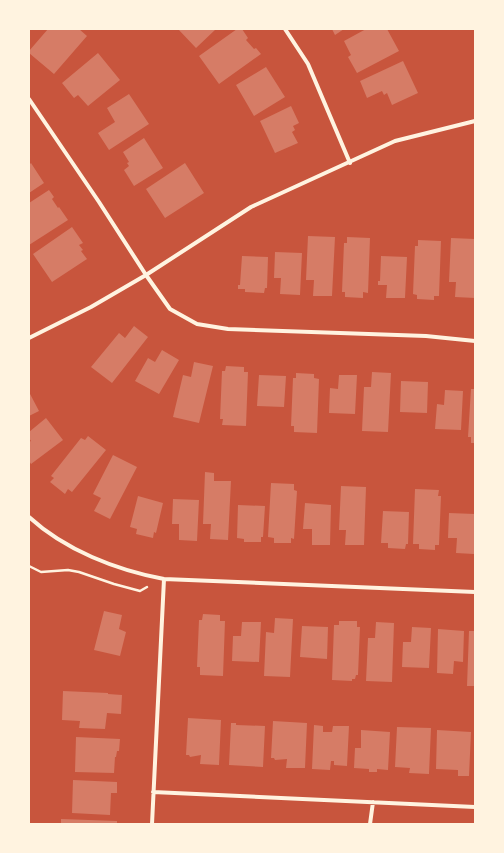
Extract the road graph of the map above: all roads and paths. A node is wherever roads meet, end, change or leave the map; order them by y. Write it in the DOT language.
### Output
graph roads {
  1 [pos="285,29"];
  2 [pos="29,99"];
  3 [pos="475,121"];
  4 [pos="350,163"];
  5 [pos="146,275"];
  6 [pos="29,338"];
  7 [pos="475,341"];
  8 [pos="29,517"];
  9 [pos="29,566"];
  10 [pos="164,579"];
  11 [pos="475,592"];
  12 [pos="153,792"];
  13 [pos="373,802"];
  14 [pos="475,807"];
  15 [pos="152,824"];
  16 [pos="370,824"];
  1 -- 4 [label="street"];
  2 -- 5 [label="street"];
  3 -- 4 [label="street"];
  4 -- 5 [label="street"];
  5 -- 6 [label="street"];
  5 -- 7 [label="street"];
  8 -- 10 [label="street"];
  9 -- 10 [label="path"];
  10 -- 11 [label="street"];
  10 -- 12 [label="street"];
  12 -- 13 [label="street"];
  12 -- 15 [label="street"];
  13 -- 14 [label="street"];
  13 -- 16 [label="street"];
}
